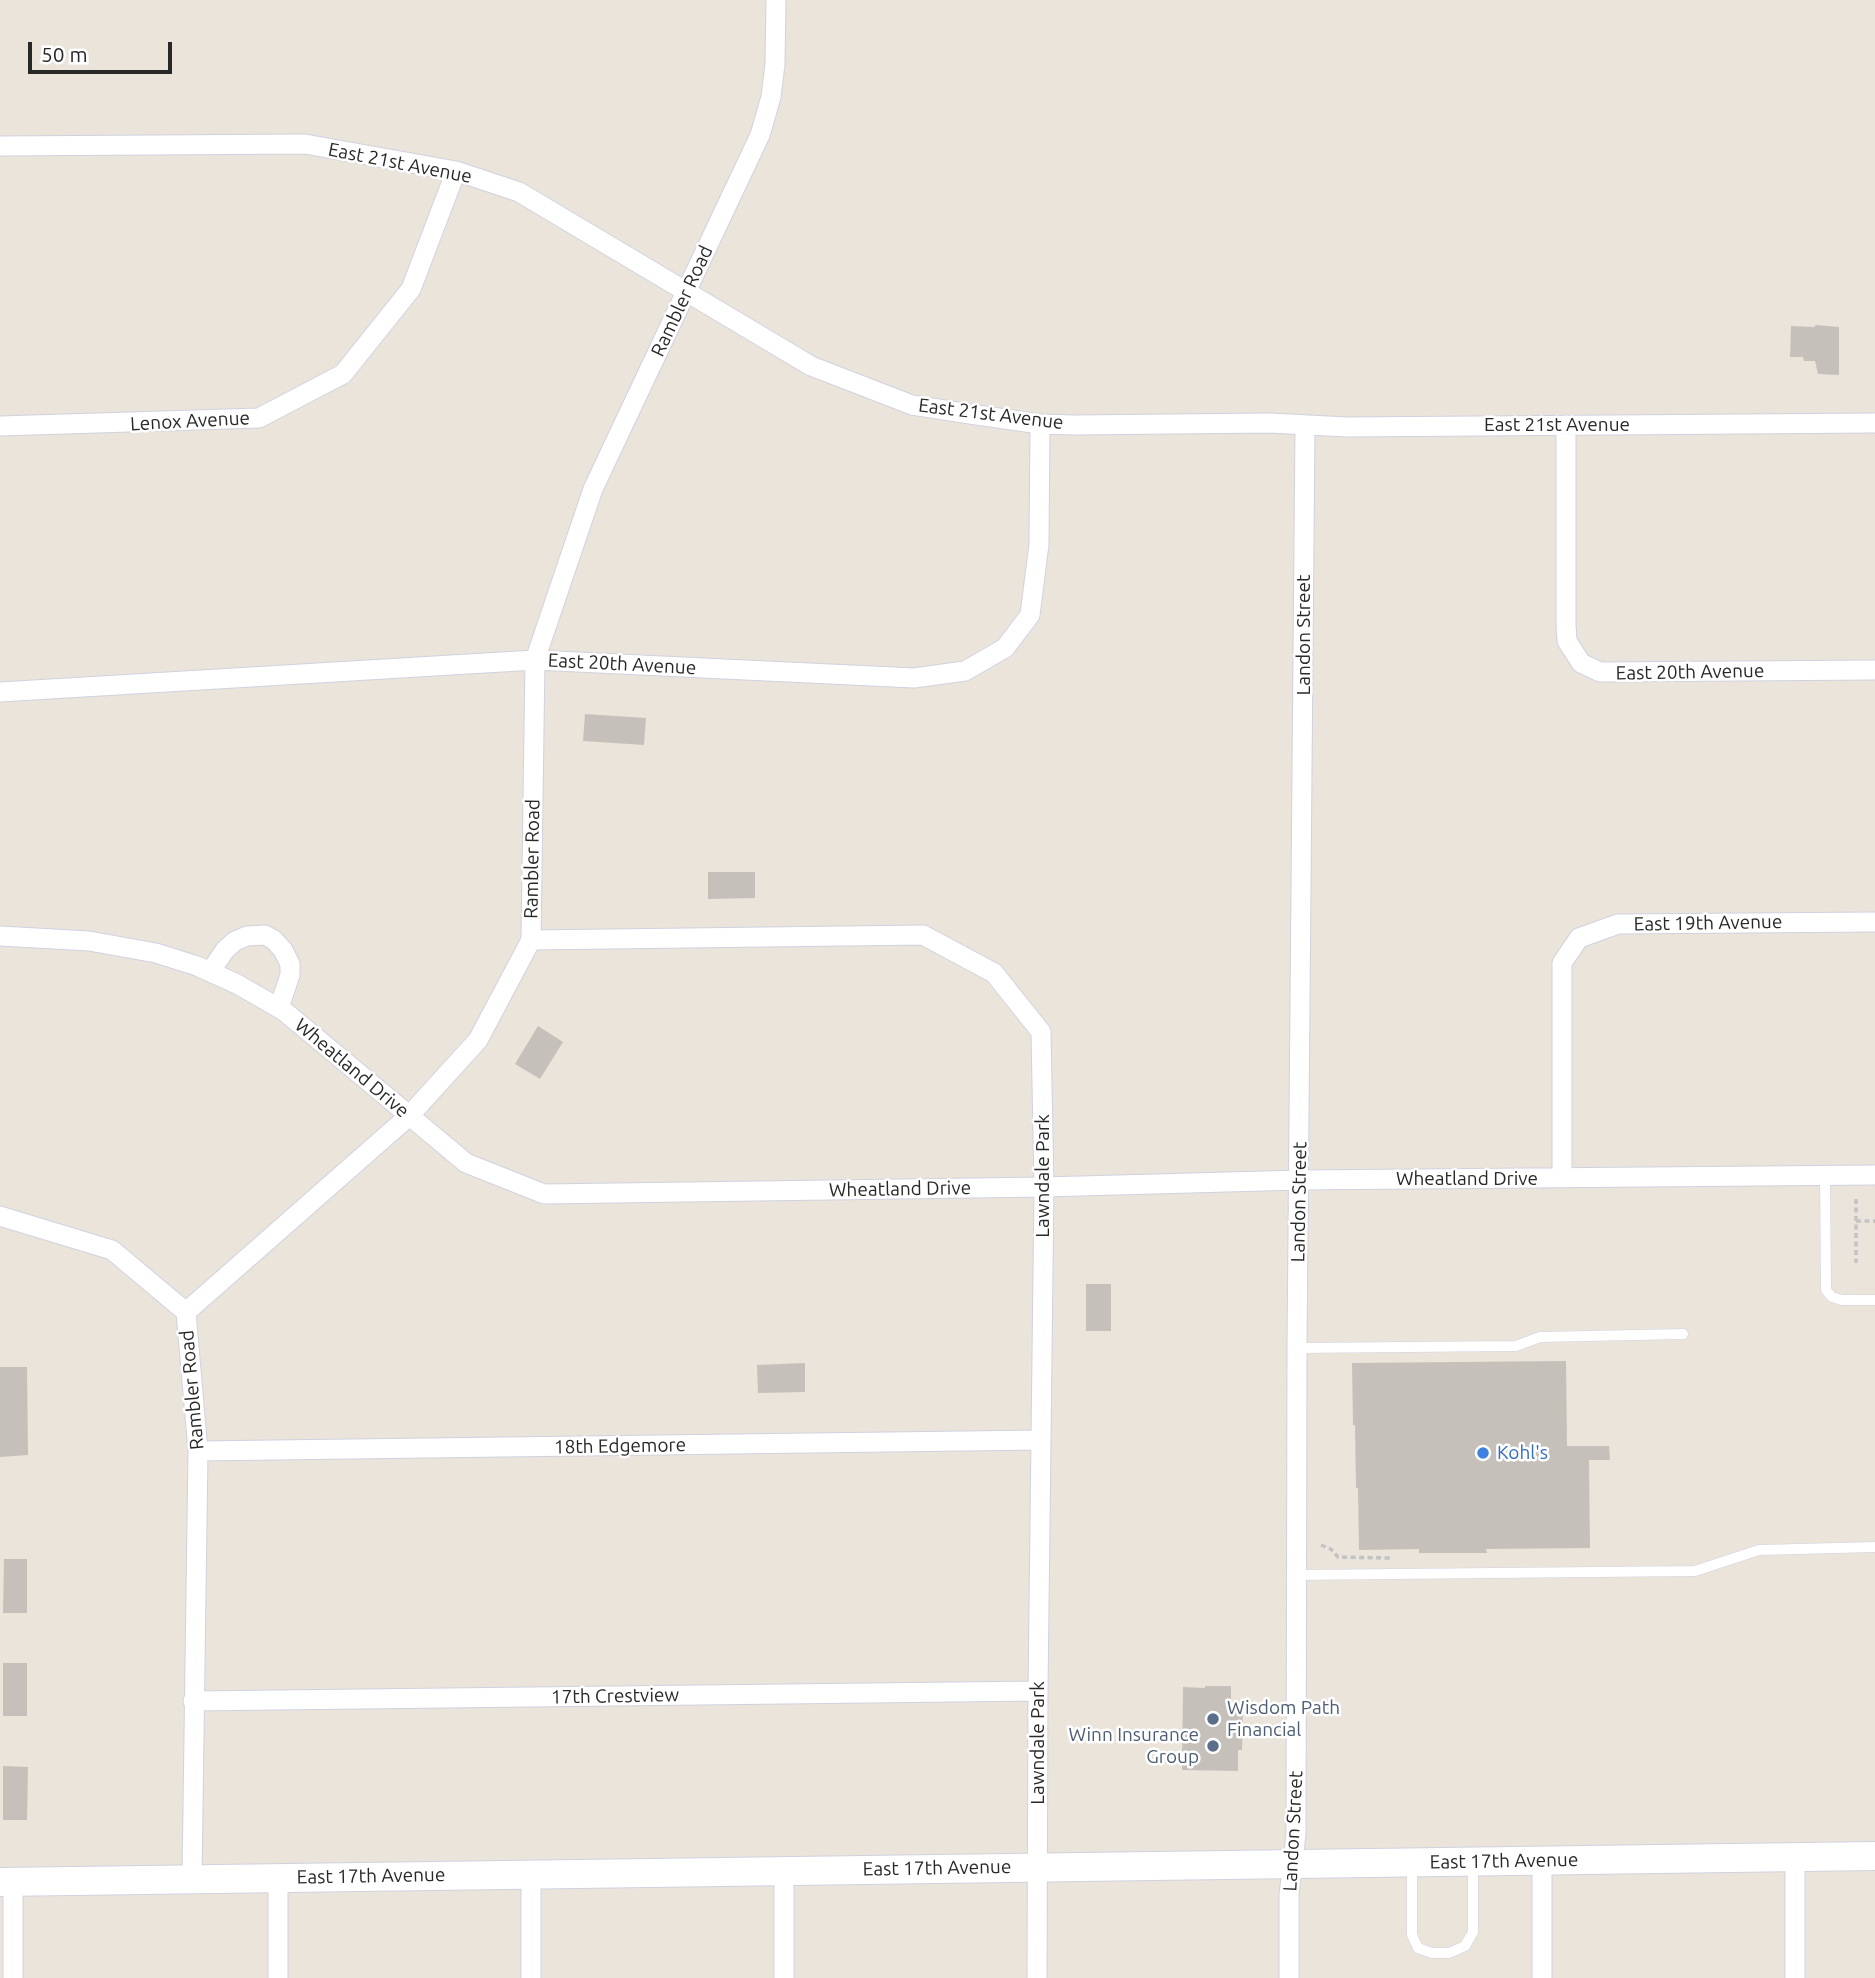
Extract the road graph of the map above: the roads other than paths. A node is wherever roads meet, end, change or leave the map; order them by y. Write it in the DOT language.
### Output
graph roads {
  1 [pos="776,0"];
  2 [pos="0,146"];
  3 [pos="456,171"];
  4 [pos="687,291"];
  5 [pos="1875,423"];
  6 [pos="1041,424"];
  7 [pos="1306,425"];
  8 [pos="1566,425"];
  9 [pos="0,426"];
  10 [pos="535,660"];
  11 [pos="1875,670"];
  12 [pos="0,692"];
  13 [pos="1875,922"];
  14 [pos="0,936"];
  15 [pos="531,940"];
  16 [pos="211,972"];
  17 [pos="279,1008"];
  18 [pos="409,1116"];
  19 [pos="1825,1175"];
  20 [pos="1875,1175"];
  21 [pos="1562,1178"];
  22 [pos="1300,1180"];
  23 [pos="1044,1187"];
  24 [pos="0,1216"];
  25 [pos="1875,1300"];
  26 [pos="186,1312"];
  27 [pos="1683,1334"];
  28 [pos="1297,1348"];
  29 [pos="1041,1440"];
  30 [pos="198,1451"];
  31 [pos="1875,1547"];
  32 [pos="1296,1576"];
  33 [pos="1038,1691"];
  34 [pos="193,1701"];
  35 [pos="1875,1856"];
  36 [pos="1795,1857"];
  37 [pos="1542,1860"];
  38 [pos="1412,1862"];
  39 [pos="1473,1862"];
  40 [pos="1293,1864"];
  41 [pos="1037,1867"];
  42 [pos="783,1870"];
  43 [pos="531,1875"];
  44 [pos="278,1877"];
  45 [pos="192,1878"];
  46 [pos="6,1882"];
  47 [pos="13,1978"];
  48 [pos="278,1978"];
  49 [pos="531,1978"];
  50 [pos="783,1978"];
  51 [pos="1037,1978"];
  52 [pos="1289,1978"];
  53 [pos="1542,1978"];
  54 [pos="1795,1978"];
  1 -- 4 [label="street, Rambler Road"];
  2 -- 3 [label="street, East 21st Avenue"];
  3 -- 4 [label="street, East 21st Avenue"];
  3 -- 9 [label="street, Lenox Avenue"];
  4 -- 6 [label="street, East 21st Avenue"];
  4 -- 10 [label="street, Rambler Road"];
  5 -- 8 [label="street, East 21st Avenue"];
  6 -- 7 [label="street, East 21st Avenue"];
  6 -- 10 [label="street, East 20th Avenue"];
  7 -- 8 [label="street, East 21st Avenue"];
  7 -- 22 [label="street, Landon Street"];
  8 -- 11 [label="street, East 20th Avenue"];
  10 -- 12 [label="street, East 20th Avenue"];
  10 -- 15 [label="street, Rambler Road"];
  13 -- 21 [label="street, East 19th Avenue"];
  14 -- 16 [label="street, Wheatland Drive"];
  15 -- 18 [label="street, Rambler Road"];
  15 -- 23 [label="street, Lawndale Park"];
  16 -- 17 [label="street, Wheatland Drive"];
  16 -- 17 [label="street"];
  17 -- 18 [label="street, Wheatland Drive"];
  18 -- 23 [label="street, Wheatland Drive"];
  18 -- 26 [label="street, Rambler Road"];
  19 -- 20 [label="street, Wheatland Drive"];
  19 -- 21 [label="street, Wheatland Drive"];
  19 -- 25 [label="lane"];
  21 -- 22 [label="street, Wheatland Drive"];
  22 -- 23 [label="street, Wheatland Drive"];
  22 -- 28 [label="street, Landon Street"];
  23 -- 29 [label="street, Lawndale Park"];
  24 -- 26 [label="street"];
  26 -- 30 [label="street, Rambler Road"];
  27 -- 28 [label="lane"];
  28 -- 32 [label="street, Landon Street"];
  29 -- 30 [label="street, 18th Edgemore"];
  29 -- 33 [label="street, Lawndale Park"];
  30 -- 34 [label="street, Rambler Road"];
  31 -- 32 [label="lane"];
  32 -- 40 [label="street, Landon Street"];
  33 -- 34 [label="street, 17th Crestview"];
  33 -- 41 [label="street, Lawndale Park"];
  34 -- 45 [label="street, Rambler Road"];
  35 -- 36 [label="street, East 17th Avenue"];
  36 -- 37 [label="street, East 17th Avenue"];
  36 -- 54 [label="street"];
  37 -- 39 [label="street, East 17th Avenue"];
  37 -- 53 [label="street"];
  38 -- 39 [label="street, East 17th Avenue"];
  38 -- 39 [label="lane"];
  38 -- 40 [label="street, East 17th Avenue"];
  40 -- 41 [label="street, East 17th Avenue"];
  40 -- 52 [label="street, Landon Street"];
  41 -- 42 [label="street, East 17th Avenue"];
  41 -- 51 [label="street, Lawndale Park"];
  42 -- 43 [label="street, East 17th Avenue"];
  42 -- 50 [label="street"];
  43 -- 44 [label="street, East 17th Avenue"];
  43 -- 49 [label="street"];
  44 -- 45 [label="street, East 17th Avenue"];
  44 -- 48 [label="street"];
  45 -- 46 [label="street, East 17th Avenue"];
  46 -- 47 [label="street"];
}
